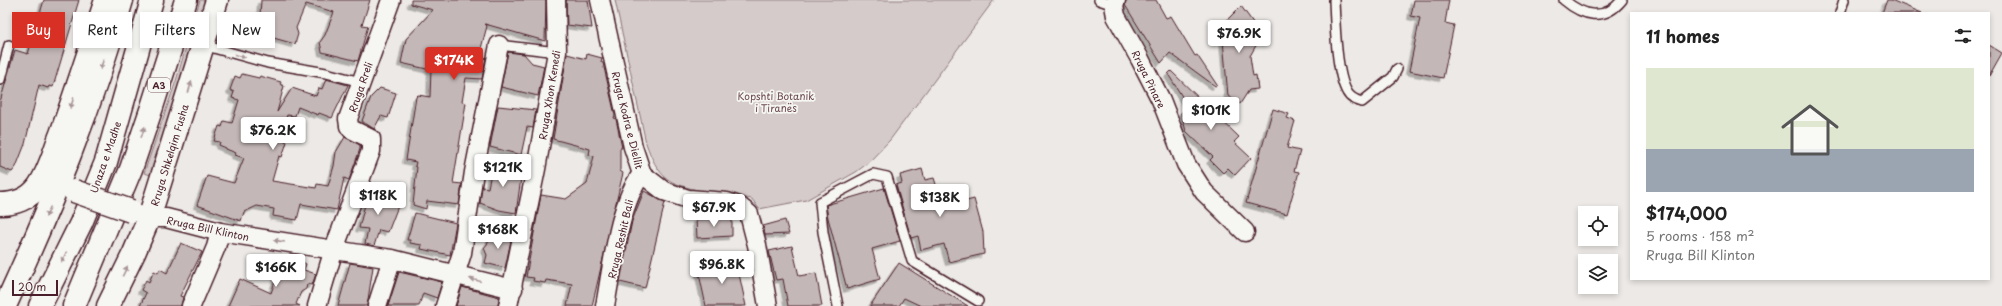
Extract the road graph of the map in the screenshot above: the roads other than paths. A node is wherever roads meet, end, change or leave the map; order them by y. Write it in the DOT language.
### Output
graph roads {
  1 [pos="106,0"];
  2 [pos="122,0"];
  3 [pos="152,0"];
  4 [pos="186,0"];
  5 [pos="217,0"];
  6 [pos="391,0"];
  7 [pos="556,0"];
  8 [pos="600,0"];
  9 [pos="1334,0"];
  10 [pos="1564,0"];
  11 [pos="1622,0"];
  12 [pos="1844,0"];
  13 [pos="1110,2"];
  14 [pos="1840,12"];
  15 [pos="209,26"];
  16 [pos="9,45"];
  17 [pos="499,45"];
  18 [pos="209,47"];
  19 [pos="202,48"];
  20 [pos="557,52"];
  21 [pos="1396,69"];
  22 [pos="0,80"];
  23 [pos="361,82"];
  24 [pos="642,174"];
  25 [pos="66,188"];
  26 [pos="0,204"];
  27 [pos="140,215"];
  28 [pos="220,232"];
  29 [pos="1245,232"];
  30 [pos="334,249"];
  31 [pos="392,259"];
  32 [pos="455,274"];
  33 [pos="513,289"];
  34 [pos="978,301"];
  35 [pos="5,306"];
  36 [pos="40,306"];
  37 [pos="74,306"];
  38 [pos="108,306"];
  39 [pos="191,306"];
  40 [pos="317,306"];
  41 [pos="377,306"];
  42 [pos="445,306"];
  43 [pos="508,306"];
  44 [pos="604,306"];
  45 [pos="768,306"];
  46 [pos="838,306"];
  1 -- 26 [label="main road, one-way"];
  2 -- 25 [label="main road, one-way"];
  3 -- 36 [label="main road, Unaza e Madhe, one-way"];
  37 -- 4 [label="main road, A3, one-way"];
  5 -- 15 [label="main road, Rruga Shkelqim Fusha"];
  6 -- 23 [label="street, Rruga Rreli"];
  7 -- 20 [label="street, Rruga Xhon Kenedi"];
  8 -- 24 [label="street, Rruga Kodra e Diellit"];
  9 -- 21 [label="lane"];
  10 -- 11 [label="lane"];
  12 -- 14 [label="lane"];
  13 -- 29 [label="street, Rruga Pinare"];
  16 -- 22 [label="lane"];
  17 -- 20 [label="lane"];
  17 -- 32 [label="street"];
  18 -- 23 [label="lane, one-way"];
  27 -- 19 [label="main road, Rruga Shkelqim Fusha, one-way"];
  20 -- 33 [label="street, Rruga Xhon Kenedi"];
  23 -- 30 [label="street, Rruga Rreli"];
  24 -- 44 [label="street, Rruga Reshit Bali"];
  24 -- 45 [label="street, Rruga Kodra e Diellit"];
  25 -- 27 [label="main road, Rruga Bill Klinton, bridge"];
  25 -- 35 [label="main road, one-way"];
  27 -- 28 [label="street, Rruga Bill Klinton"];
  38 -- 27 [label="main road, Rruga Shkelqim Fusha, one-way"];
  30 -- 28 [label="street, Rruga Bill Klinton, one-way"];
  28 -- 39 [label="street"];
  30 -- 31 [label="street, Rruga Bill Klinton"];
  30 -- 40 [label="street"];
  31 -- 32 [label="street, Rruga Bill Klinton"];
  31 -- 41 [label="street"];
  33 -- 32 [label="street, Rruga Bill Klinton, one-way"];
  32 -- 42 [label="street"];
  33 -- 43 [label="street, Rruga Xhon Kenedi"];
  34 -- 46 [label="lane"];
}
